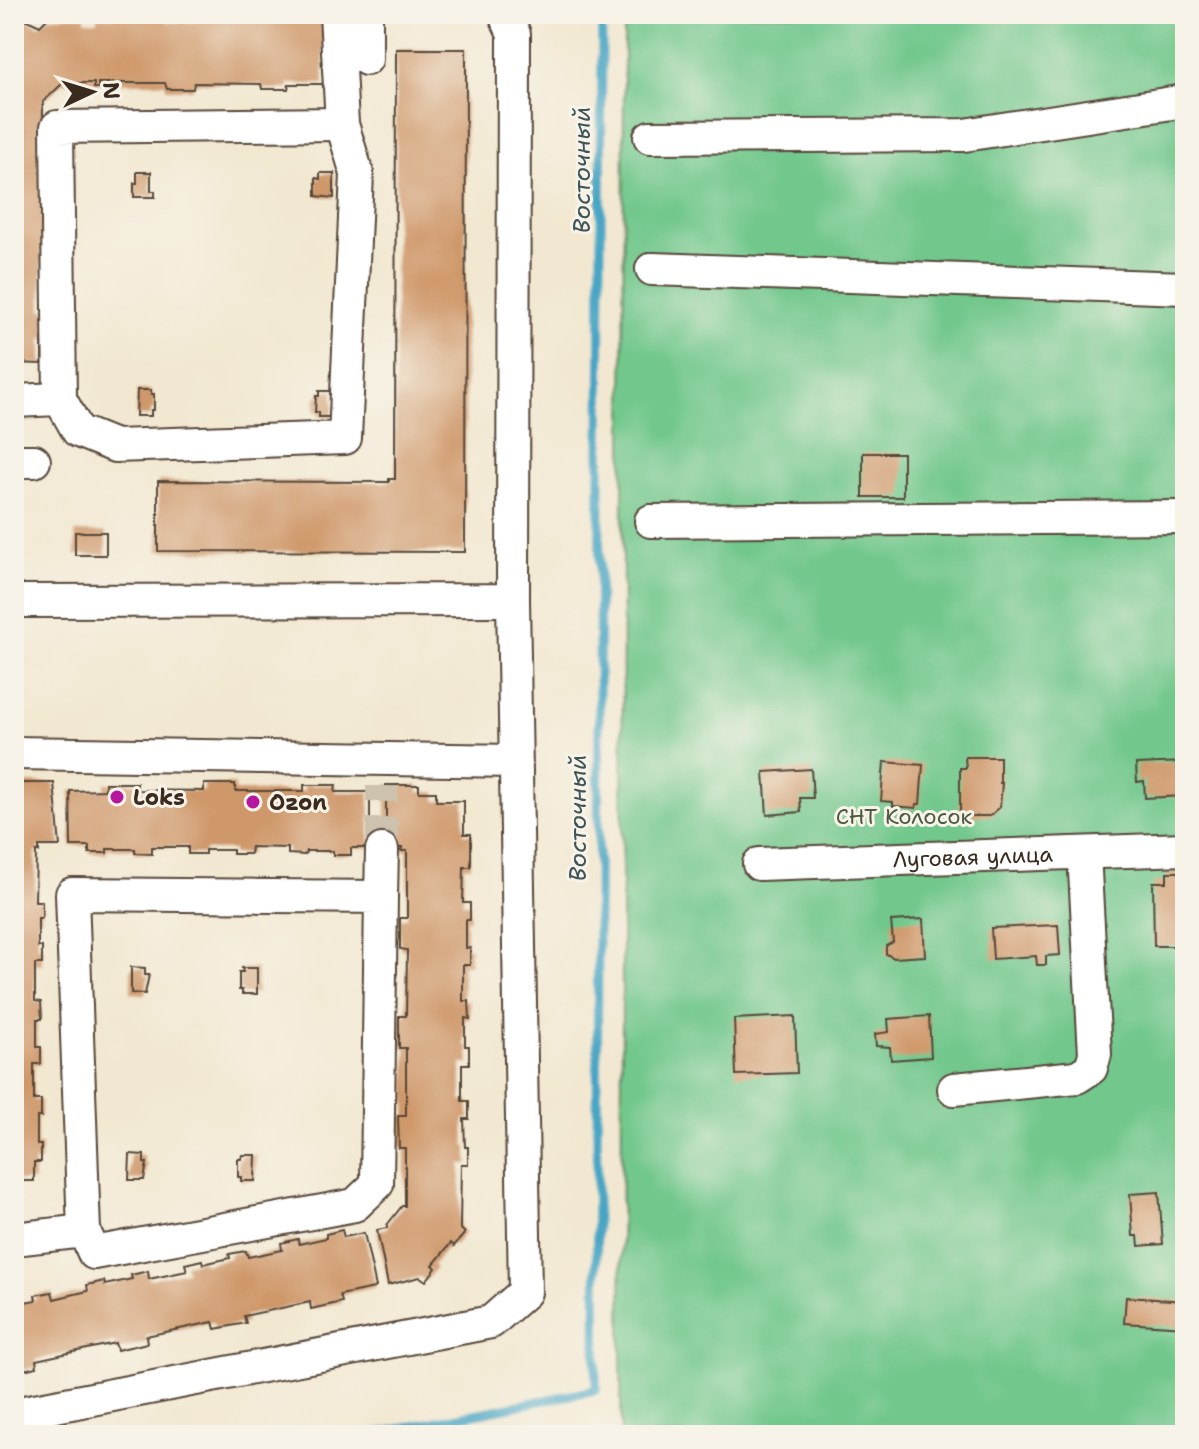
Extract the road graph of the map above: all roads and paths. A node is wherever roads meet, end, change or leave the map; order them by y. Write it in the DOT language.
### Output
graph roads {
  1 [pos="336,14"];
  2 [pos="366,14"];
  3 [pos="505,14"];
  4 [pos="366,59"];
  5 [pos="1185,101"];
  6 [pos="342,124"];
  7 [pos="650,137"];
  8 [pos="652,269"];
  9 [pos="1185,288"];
  10 [pos="60,399"];
  11 [pos="14,401"];
  12 [pos="1185,517"];
  13 [pos="651,521"];
  14 [pos="513,600"];
  15 [pos="14,601"];
  16 [pos="14,753"];
  17 [pos="515,761"];
  18 [pos="1185,849"];
  19 [pos="382,850"];
  20 [pos="1084,853"];
  21 [pos="759,864"];
  22 [pos="381,897"];
  23 [pos="954,1089"];
  24 [pos="84,1231"];
  25 [pos="14,1239"];
  26 [pos="14,1414"];
  1 -- 6 [label="street"];
  2 -- 4 [label="street"];
  3 -- 14 [label="street"];
  5 -- 7 [label="street"];
  6 -- 10 [label="street"];
  6 -- 10 [label="street"];
  8 -- 9 [label="street"];
  10 -- 11 [label="street"];
  12 -- 13 [label="street"];
  14 -- 15 [label="street"];
  14 -- 17 [label="street"];
  16 -- 17 [label="street"];
  17 -- 26 [label="street"];
  18 -- 20 [label="street, Луговая улица"];
  19 -- 22 [label="street"];
  20 -- 21 [label="street, Луговая улица"];
  20 -- 23 [label="street"];
  22 -- 24 [label="street"];
  22 -- 24 [label="street"];
  24 -- 25 [label="street"];
}
